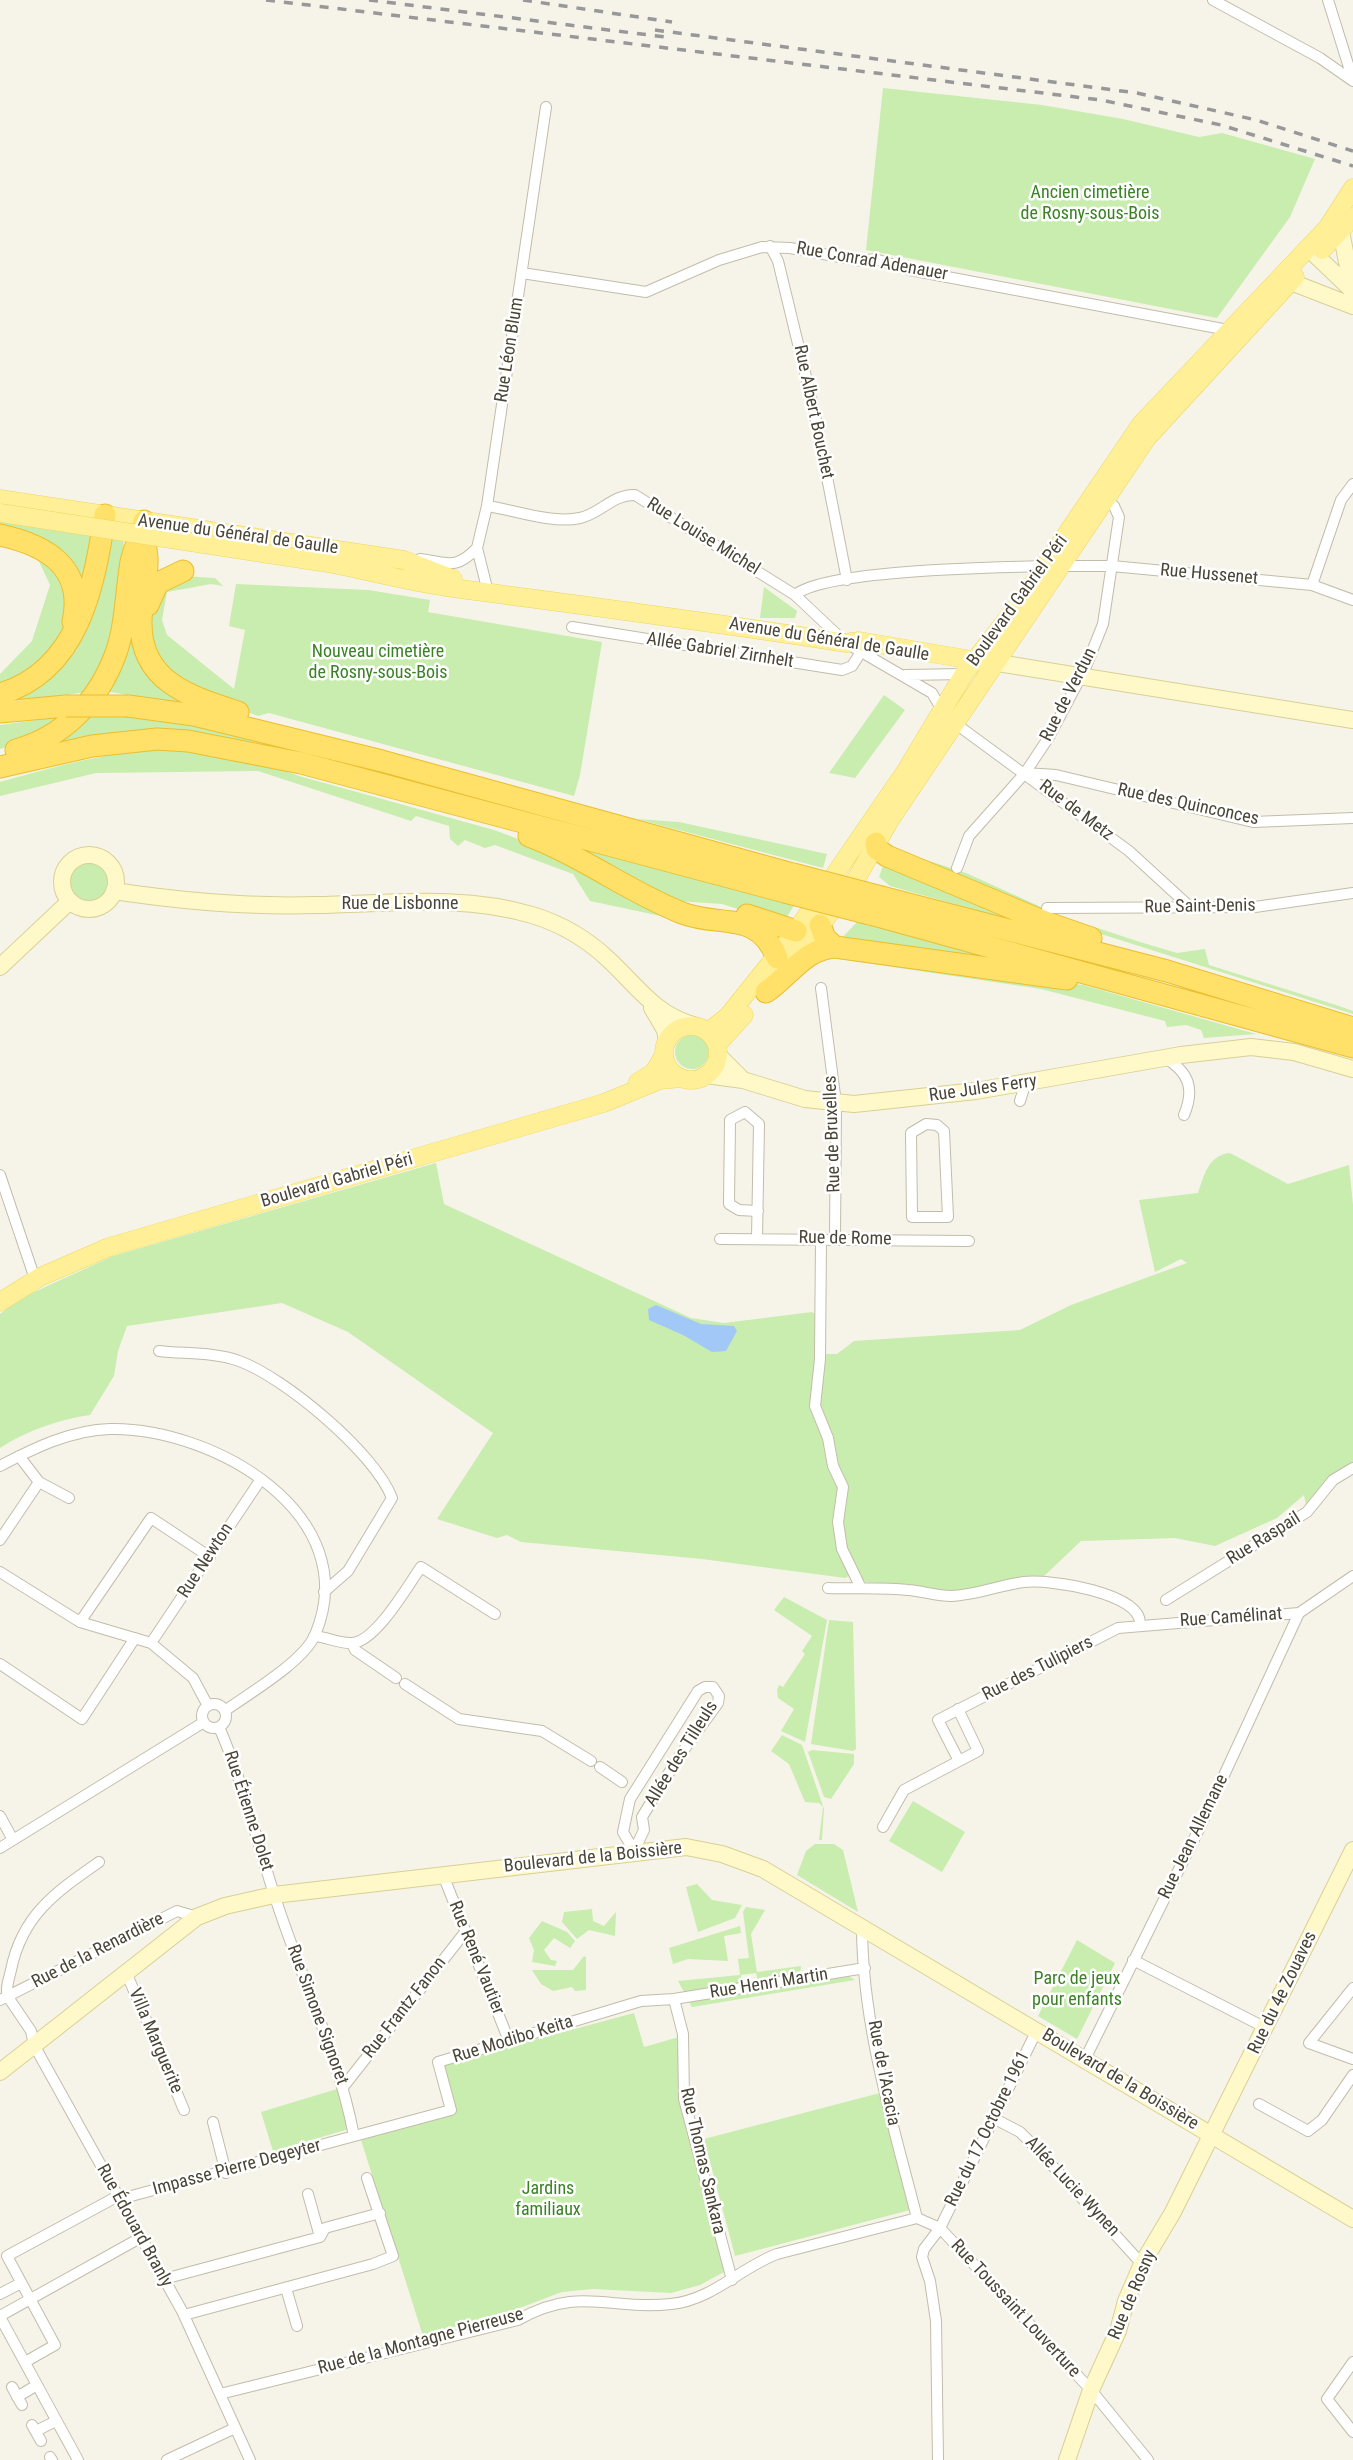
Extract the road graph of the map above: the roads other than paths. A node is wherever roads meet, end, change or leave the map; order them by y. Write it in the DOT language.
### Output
graph roads {
  1 [pos="1213,0"];
  2 [pos="1328,0"];
  3 [pos="1341,41"];
  4 [pos="1328,63"];
  5 [pos="1351,78"];
  6 [pos="546,107"];
  7 [pos="1353,188"];
  8 [pos="1347,224"];
  9 [pos="770,246"];
  10 [pos="1312,252"];
  11 [pos="522,272"];
  12 [pos="1290,274"];
  13 [pos="1353,291"];
  14 [pos="1353,306"];
  15 [pos="1228,330"];
  16 [pos="1353,484"];
  17 [pos="1100,498"];
  18 [pos="0,499"];
  19 [pos="486,506"];
  20 [pos="0,513"];
  21 [pos="105,515"];
  22 [pos="143,526"];
  23 [pos="0,535"];
  24 [pos="477,548"];
  25 [pos="404,560"];
  26 [pos="1054,566"];
  27 [pos="1112,566"];
  28 [pos="184,571"];
  29 [pos="847,580"];
  30 [pos="1312,585"];
  31 [pos="480,591"];
  32 [pos="795,596"];
  33 [pos="1353,600"];
  34 [pos="1021,601"];
  35 [pos="141,623"];
  36 [pos="572,627"];
  37 [pos="69,641"];
  38 [pos="853,647"];
  39 [pos="998,663"];
  40 [pos="970,668"];
  41 [pos="905,675"];
  42 [pos="1080,678"];
  43 [pos="0,694"];
  44 [pos="942,710"];
  45 [pos="0,712"];
  46 [pos="1353,720"];
  47 [pos="956,724"];
  48 [pos="283,737"];
  49 [pos="0,754"];
  50 [pos="21,761"];
  51 [pos="0,767"];
  52 [pos="0,772"];
  53 [pos="1025,773"];
  54 [pos="415,795"];
  55 [pos="903,801"];
  56 [pos="1353,819"];
  57 [pos="864,853"];
  58 [pos="957,868"];
  59 [pos="789,883"];
  60 [pos="114,891"];
  61 [pos="1353,893"];
  62 [pos="820,897"];
  63 [pos="70,901"];
  64 [pos="875,905"];
  65 [pos="1190,907"];
  66 [pos="1047,908"];
  67 [pos="672,909"];
  68 [pos="820,925"];
  69 [pos="796,931"];
  70 [pos="835,947"];
  71 [pos="777,958"];
  72 [pos="0,967"];
  73 [pos="1167,971"];
  74 [pos="1099,975"];
  75 [pos="821,988"];
  76 [pos="766,992"];
  77 [pos="652,1006"];
  78 [pos="1353,1028"];
  79 [pos="709,1040"];
  80 [pos="1353,1047"];
  81 [pos="665,1048"];
  82 [pos="1165,1058"];
  83 [pos="1353,1069"];
  84 [pos="706,1075"];
  85 [pos="681,1078"];
  86 [pos="743,1080"];
  87 [pos="836,1099"];
  88 [pos="1184,1115"];
  89 [pos="0,1175"];
  90 [pos="758,1211"];
  91 [pos="912,1217"];
  92 [pos="757,1238"];
  93 [pos="720,1239"];
  94 [pos="821,1239"];
  95 [pos="835,1239"];
  96 [pos="911,1240"];
  97 [pos="969,1241"];
  98 [pos="33,1273"];
  99 [pos="0,1292"];
  100 [pos="0,1301"];
  101 [pos="159,1351"];
  102 [pos="19,1456"];
  103 [pos="0,1466"];
  104 [pos="1353,1468"];
  105 [pos="261,1479"];
  106 [pos="39,1482"];
  107 [pos="69,1498"];
  108 [pos="0,1540"];
  109 [pos="210,1557"];
  110 [pos="0,1572"];
  111 [pos="1353,1576"];
  112 [pos="828,1588"];
  113 [pos="860,1588"];
  114 [pos="324,1592"];
  115 [pos="1166,1600"];
  116 [pos="1299,1613"];
  117 [pos="495,1614"];
  118 [pos="80,1622"];
  119 [pos="1140,1625"];
  120 [pos="314,1636"];
  121 [pos="135,1638"];
  122 [pos="151,1643"];
  123 [pos="352,1643"];
  124 [pos="0,1664"];
  125 [pos="208,1706"];
  126 [pos="958,1709"];
  127 [pos="226,1710"];
  128 [pos="204,1722"];
  129 [pos="219,1727"];
  130 [pos="959,1761"];
  131 [pos="622,1782"];
  132 [pos="0,1816"];
  133 [pos="883,1827"];
  134 [pos="13,1840"];
  135 [pos="0,1847"];
  136 [pos="1353,1850"];
  137 [pos="634,1851"];
  138 [pos="99,1862"];
  139 [pos="1349,1869"];
  140 [pos="443,1875"];
  141 [pos="274,1895"];
  142 [pos="197,1917"];
  143 [pos="862,1926"];
  144 [pos="466,1931"];
  145 [pos="1133,1960"];
  146 [pos="864,1968"];
  147 [pos="125,1972"];
  148 [pos="1353,1987"];
  149 [pos="4,1998"];
  150 [pos="674,1999"];
  151 [pos="612,2010"];
  152 [pos="1266,2028"];
  153 [pos="1037,2030"];
  154 [pos="509,2041"];
  155 [pos="34,2045"];
  156 [pos="1085,2059"];
  157 [pos="1353,2059"];
  158 [pos="0,2072"];
  159 [pos="1353,2076"];
  160 [pos="344,2086"];
  161 [pos="1259,2104"];
  162 [pos="184,2110"];
  163 [pos="995,2119"];
  164 [pos="213,2122"];
  165 [pos="1211,2135"];
  166 [pos="354,2136"];
  167 [pos="226,2173"];
  168 [pos="367,2178"];
  169 [pos="308,2194"];
  170 [pos="119,2197"];
  171 [pos="380,2213"];
  172 [pos="917,2218"];
  173 [pos="1352,2218"];
  174 [pos="940,2228"];
  175 [pos="320,2237"];
  176 [pos="140,2238"];
  177 [pos="1142,2264"];
  178 [pos="164,2279"];
  179 [pos="732,2280"];
  180 [pos="22,2283"];
  181 [pos="286,2288"];
  182 [pos="0,2294"];
  183 [pos="30,2299"];
  184 [pos="184,2315"];
  185 [pos="0,2316"];
  186 [pos="297,2326"];
  187 [pos="24,2362"];
  188 [pos="1353,2362"];
  189 [pos="37,2385"];
  190 [pos="1091,2390"];
  191 [pos="220,2394"];
  192 [pos="17,2397"];
  193 [pos="56,2421"];
  194 [pos="235,2427"];
  195 [pos="36,2432"];
  196 [pos="1353,2432"];
  197 [pos="74,2459"];
  198 [pos="167,2460"];
  199 [pos="250,2460"];
  200 [pos="938,2460"];
  201 [pos="1067,2460"];
  202 [pos="1147,2460"];
  1 -- 4 [label="street"];
  2 -- 3 [label="street"];
  3 -- 4 [label="street"];
  3 -- 5 [label="street"];
  4 -- 5 [label="street"];
  6 -- 11 [label="street, Rue Léon Blum"];
  7 -- 10 [label="main road, Boulevard Gabriel Péri"];
  8 -- 10 [label="main road, Boulevard Gabriel Péri"];
  8 -- 13 [label="main road"];
  9 -- 11 [label="street, Rue Conrad Adenauer"];
  9 -- 15 [label="street, Rue Conrad Adenauer"];
  9 -- 29 [label="street, Rue Albert Bouchet"];
  10 -- 12 [label="main road, Boulevard Gabriel Péri"];
  10 -- 13 [label="main road"];
  11 -- 19 [label="street, Rue Léon Blum"];
  12 -- 14 [label="main road"];
  12 -- 15 [label="main road, Boulevard Gabriel Péri"];
  12 -- 17 [label="main road, Boulevard Gabriel Péri"];
  15 -- 17 [label="main road, Boulevard Gabriel Péri"];
  16 -- 30 [label="street"];
  17 -- 26 [label="main road, Boulevard Gabriel Péri"];
  17 -- 27 [label="street, Rue de Verdun"];
  18 -- 21 [label="main road, Avenue du Général de Gaulle"];
  19 -- 24 [label="street, Rue Léon Blum"];
  19 -- 32 [label="street, Rue Louise Michel"];
  20 -- 31 [label="main road, Avenue du Général de Gaulle, bridge"];
  21 -- 22 [label="main road, Avenue du Général de Gaulle"];
  21 -- 37 [label="highway"];
  22 -- 25 [label="main road, Avenue du Général de Gaulle"];
  22 -- 35 [label="highway"];
  22 -- 49 [label="highway"];
  23 -- 37 [label="highway"];
  24 -- 25 [label="street"];
  24 -- 31 [label="street, Rue Léon Blum"];
  25 -- 31 [label="main road, Avenue du Général de Gaulle"];
  26 -- 27 [label="street, Rue Hussenet"];
  26 -- 29 [label="street, Rue Hussenet"];
  26 -- 34 [label="main road, Boulevard Gabriel Péri"];
  26 -- 39 [label="main road, Boulevard Gabriel Péri"];
  27 -- 30 [label="street, Rue Hussenet"];
  27 -- 42 [label="street, Rue de Verdun"];
  28 -- 35 [label="highway"];
  29 -- 32 [label="street, Rue Hussenet"];
  30 -- 33 [label="street, Rue Hussenet"];
  31 -- 38 [label="main road, Avenue du Général de Gaulle"];
  32 -- 38 [label="street"];
  34 -- 39 [label="main road"];
  34 -- 40 [label="main road, Boulevard Gabriel Péri"];
  35 -- 48 [label="highway"];
  36 -- 38 [label="street, Allée Gabriel Zirnhelt"];
  37 -- 43 [label="highway"];
  38 -- 40 [label="main road, Avenue du Général de Gaulle"];
  38 -- 41 [label="street"];
  39 -- 40 [label="main road, Avenue du Général de Gaulle"];
  39 -- 42 [label="main road, Avenue du Général de Gaulle"];
  39 -- 47 [label="main road, Boulevard Gabriel Péri"];
  40 -- 41 [label="street"];
  40 -- 44 [label="main road, Boulevard Gabriel Péri"];
  40 -- 55 [label="main road"];
  41 -- 44 [label="street"];
  42 -- 46 [label="main road, Avenue du Général de Gaulle"];
  42 -- 53 [label="street, Rue de Verdun"];
  44 -- 57 [label="main road, Boulevard Gabriel Péri"];
  45 -- 48 [label="highway, bridge"];
  47 -- 53 [label="street, Rue de Metz"];
  47 -- 55 [label="main road, Boulevard Gabriel Péri"];
  48 -- 59 [label="highway"];
  50 -- 51 [label="highway"];
  50 -- 52 [label="highway"];
  50 -- 54 [label="highway"];
  53 -- 56 [label="street, Rue des Quinconces"];
  53 -- 58 [label="street, Rue de Verdun"];
  53 -- 65 [label="street, Rue de Metz"];
  54 -- 59 [label="highway"];
  54 -- 67 [label="highway"];
  55 -- 57 [label="main road, Boulevard Gabriel Péri"];
  57 -- 62 [label="main road, Boulevard Gabriel Péri"];
  57 -- 68 [label="main road, Boulevard Gabriel Péri"];
  57 -- 73 [label="highway"];
  59 -- 64 [label="highway, bridge"];
  60 -- 63 [label="main road"];
  60 -- 63 [label="main road"];
  60 -- 77 [label="main road, Rue de Lisbonne"];
  61 -- 65 [label="street, Rue Saint-Denis"];
  62 -- 68 [label="main road"];
  62 -- 69 [label="main road, Boulevard Gabriel Péri"];
  63 -- 72 [label="main road"];
  64 -- 73 [label="highway"];
  64 -- 74 [label="highway"];
  65 -- 66 [label="street, Rue Saint-Denis"];
  67 -- 69 [label="highway"];
  67 -- 71 [label="highway"];
  68 -- 69 [label="main road"];
  68 -- 70 [label="highway"];
  68 -- 76 [label="main road, Boulevard Gabriel Péri"];
  69 -- 71 [label="main road, Boulevard Gabriel Péri"];
  70 -- 74 [label="highway"];
  70 -- 76 [label="highway"];
  71 -- 79 [label="main road, Boulevard Gabriel Péri"];
  73 -- 78 [label="highway"];
  74 -- 80 [label="highway"];
  75 -- 87 [label="street, Rue de Bruxelles"];
  76 -- 79 [label="main road, Boulevard Gabriel Péri"];
  77 -- 79 [label="main road, Rue de Lisbonne"];
  77 -- 81 [label="main road, Rue de Lisbonne"];
  79 -- 81 [label="main road"];
  79 -- 84 [label="main road"];
  79 -- 86 [label="main road, Rue Jules Ferry"];
  81 -- 85 [label="main road"];
  81 -- 98 [label="main road, Boulevard Gabriel Péri"];
  82 -- 83 [label="main road, Rue Jules Ferry"];
  82 -- 87 [label="main road, Rue Jules Ferry"];
  82 -- 87 [label="main road, Rue Jules Ferry"];
  82 -- 88 [label="street"];
  84 -- 85 [label="main road"];
  84 -- 86 [label="main road, Rue Jules Ferry"];
  85 -- 100 [label="main road, Boulevard Gabriel Péri"];
  86 -- 87 [label="main road, Rue Jules Ferry"];
  87 -- 95 [label="street, Rue de Bruxelles"];
  89 -- 98 [label="street"];
  90 -- 90 [label="street"];
  90 -- 92 [label="street"];
  91 -- 91 [label="street"];
  91 -- 96 [label="street"];
  92 -- 93 [label="street, Rue de Rome"];
  92 -- 94 [label="street, Rue de Rome"];
  94 -- 95 [label="street, Rue de Rome"];
  94 -- 113 [label="street"];
  95 -- 96 [label="street, Rue de Rome"];
  96 -- 97 [label="street, Rue de Rome"];
  98 -- 99 [label="main road, Boulevard Gabriel Péri"];
  101 -- 114 [label="street"];
  102 -- 103 [label="street"];
  102 -- 105 [label="street"];
  102 -- 106 [label="street"];
  104 -- 115 [label="street, Rue Raspail"];
  105 -- 109 [label="street, Rue Newton"];
  105 -- 114 [label="street"];
  106 -- 107 [label="street"];
  106 -- 108 [label="street"];
  109 -- 118 [label="street"];
  109 -- 122 [label="street, Rue Newton"];
  110 -- 118 [label="street"];
  111 -- 116 [label="street, Rue Camélinat"];
  112 -- 113 [label="street"];
  113 -- 119 [label="street"];
  114 -- 120 [label="street"];
  116 -- 119 [label="street, Rue Camélinat"];
  116 -- 145 [label="street, Rue Jean Allemane"];
  117 -- 123 [label="street"];
  118 -- 121 [label="street"];
  119 -- 126 [label="street, Rue des Tulipiers"];
  120 -- 123 [label="street"];
  120 -- 127 [label="street"];
  121 -- 122 [label="street"];
  121 -- 124 [label="street"];
  122 -- 125 [label="street"];
  123 -- 131 [label="street"];
  125 -- 127 [label="street"];
  125 -- 128 [label="street"];
  126 -- 130 [label="street"];
  126 -- 130 [label="street, Rue des Tulipiers"];
  127 -- 129 [label="street"];
  128 -- 129 [label="street"];
  128 -- 134 [label="street"];
  129 -- 141 [label="street, Rue Étienne Dolet"];
  130 -- 133 [label="street"];
  132 -- 134 [label="street"];
  134 -- 135 [label="street"];
  136 -- 139 [label="main road, Rue du 4e Zouaves"];
  137 -- 137 [label="street, Allée des Tilleuls"];
  137 -- 140 [label="main road, Boulevard de la Boissière"];
  137 -- 143 [label="main road, Boulevard de la Boissière"];
  138 -- 149 [label="street"];
  139 -- 152 [label="main road, Rue du 4e Zouaves"];
  140 -- 141 [label="main road, Boulevard de la Boissière"];
  140 -- 144 [label="street, Rue René Vautier"];
  141 -- 142 [label="main road, Boulevard de la Boissière"];
  141 -- 160 [label="street, Rue Simone Signoret"];
  142 -- 147 [label="main road, Boulevard de la Boissière"];
  142 -- 149 [label="street, Rue de la Renardière"];
  143 -- 146 [label="street, Rue de l'Acacia"];
  143 -- 153 [label="main road, Boulevard de la Boissière"];
  144 -- 154 [label="street, Rue René Vautier"];
  144 -- 160 [label="street, Rue Frantz Fanon"];
  145 -- 152 [label="street"];
  145 -- 156 [label="street, Rue Jean Allemane"];
  146 -- 150 [label="street, Rue Henri Martin"];
  146 -- 172 [label="street, Rue de l'Acacia"];
  147 -- 155 [label="main road, Boulevard de la Boissière"];
  147 -- 162 [label="street, Villa Marguerite"];
  148 -- 157 [label="street"];
  149 -- 155 [label="street, Rue Édouard Branly"];
  150 -- 151 [label="street, Rue Henri Martin"];
  150 -- 179 [label="street, Rue Thomas Sankara"];
  151 -- 154 [label="street, Rue Modibo Keita"];
  152 -- 165 [label="main road, Rue du 4e Zouaves"];
  153 -- 156 [label="main road, Boulevard de la Boissière"];
  153 -- 163 [label="street, Rue du 17 Octobre 1961"];
  154 -- 166 [label="street, Rue Modibo Keita"];
  155 -- 158 [label="main road, Boulevard de la Boissière"];
  155 -- 170 [label="street, Rue Édouard Branly"];
  156 -- 165 [label="main road, Boulevard de la Boissière"];
  159 -- 161 [label="street"];
  160 -- 166 [label="street, Rue Simone Signoret"];
  163 -- 174 [label="street, Rue du 17 Octobre 1961"];
  163 -- 177 [label="street, Allée Lucie Wynen"];
  164 -- 167 [label="street"];
  165 -- 173 [label="main road, Boulevard de la Boissière"];
  165 -- 177 [label="main road, Rue de Rosny"];
  166 -- 167 [label="street, Impasse Pierre Degeyter"];
  167 -- 170 [label="street, Impasse Pierre Degeyter"];
  168 -- 171 [label="street"];
  169 -- 175 [label="street"];
  170 -- 176 [label="street, Rue Édouard Branly"];
  170 -- 180 [label="street, Impasse Pierre Degeyter"];
  171 -- 175 [label="street"];
  171 -- 181 [label="street"];
  172 -- 174 [label="street"];
  172 -- 179 [label="street, Rue de la Montagne Pierreuse"];
  174 -- 190 [label="street, Rue Toussaint Louverture"];
  174 -- 200 [label="street"];
  175 -- 178 [label="street"];
  176 -- 178 [label="street, Rue Édouard Branly"];
  176 -- 183 [label="street"];
  177 -- 190 [label="main road, Rue de Rosny"];
  178 -- 184 [label="street, Rue Édouard Branly"];
  179 -- 191 [label="street, Rue de la Montagne Pierreuse"];
  180 -- 182 [label="street"];
  180 -- 183 [label="street"];
  181 -- 184 [label="street"];
  181 -- 186 [label="street"];
  183 -- 185 [label="street"];
  183 -- 187 [label="street"];
  184 -- 191 [label="street, Rue Édouard Branly"];
  185 -- 187 [label="street"];
  187 -- 189 [label="street"];
  188 -- 196 [label="street"];
  189 -- 192 [label="street"];
  189 -- 193 [label="street"];
  190 -- 201 [label="main road, Rue de Rosny"];
  190 -- 202 [label="street, Rue Toussaint Louverture"];
  191 -- 194 [label="street, Rue Édouard Branly"];
  193 -- 195 [label="street"];
  193 -- 197 [label="street"];
  194 -- 198 [label="street"];
  194 -- 199 [label="street, Rue Édouard Branly"];
}
